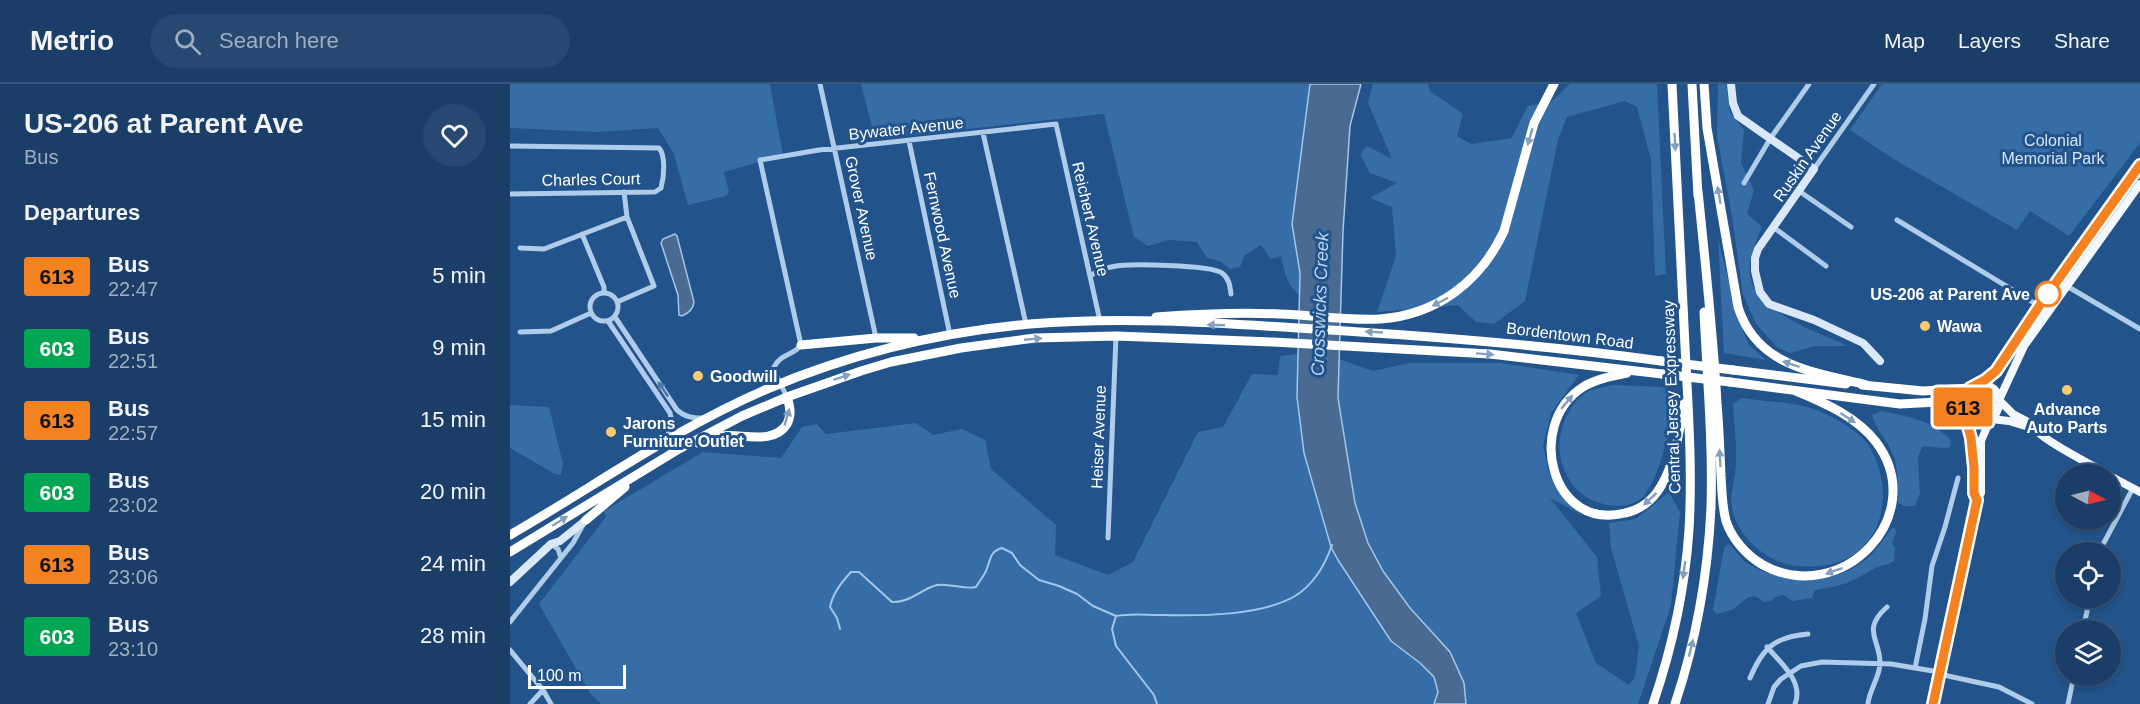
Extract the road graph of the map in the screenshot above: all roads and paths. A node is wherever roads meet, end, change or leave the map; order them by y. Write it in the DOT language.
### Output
graph roads {
  1 [pos="820,84"];
  2 [pos="1554,84"];
  3 [pos="1672,84"];
  4 [pos="1692,84"];
  5 [pos="1704,84"];
  6 [pos="1809,84"];
  7 [pos="1874,84"];
  8 [pos="1734,86"];
  9 [pos="1056,124"];
  10 [pos="983,133"];
  11 [pos="1770,139"];
  12 [pos="909,141"];
  13 [pos="510,146"];
  14 [pos="836,149"];
  15 [pos="2140,165"];
  16 [pos="1814,170"];
  17 [pos="1744,183"];
  18 [pos="2140,184"];
  19 [pos="1698,191"];
  20 [pos="1799,191"];
  21 [pos="624,192"];
  22 [pos="510,194"];
  23 [pos="627,217"];
  24 [pos="1897,220"];
  25 [pos="1773,227"];
  26 [pos="1851,227"];
  27 [pos="582,234"];
  28 [pos="520,248"];
  29 [pos="1826,266"];
  30 [pos="1090,276"];
  31 [pos="2059,280"];
  32 [pos="2068,287"];
  33 [pos="604,293"];
  34 [pos="1231,294"];
  35 [pos="617,302"];
  36 [pos="2040,305"];
  37 [pos="2049,312"];
  38 [pos="591,313"];
  39 [pos="615,317"];
  40 [pos="1113,320"];
  41 [pos="608,321"];
  42 [pos="1100,321"];
  43 [pos="1026,324"];
  44 [pos="2140,329"];
  45 [pos="520,332"];
  46 [pos="950,335"];
  47 [pos="1116,336"];
  48 [pos="876,338"];
  49 [pos="932,339"];
  50 [pos="801,345"];
  51 [pos="1880,361"];
  52 [pos="1636,372"];
  53 [pos="780,384"];
  54 [pos="1868,385"];
  55 [pos="1687,386"];
  56 [pos="1973,386"];
  57 [pos="1796,391"];
  58 [pos="787,397"];
  59 [pos="2000,400"];
  60 [pos="1966,415"];
  61 [pos="708,418"];
  62 [pos="1990,420"];
  63 [pos="2032,428"];
  64 [pos="666,440"];
  65 [pos="679,449"];
  66 [pos="2091,464"];
  67 [pos="647,468"];
  68 [pos="1958,478"];
  69 [pos="2121,481"];
  70 [pos="2137,490"];
  71 [pos="1977,500"];
  72 [pos="586,520"];
  73 [pos="510,535"];
  74 [pos="1108,538"];
  75 [pos="2105,542"];
  76 [pos="552,544"];
  77 [pos="510,552"];
  78 [pos="561,558"];
  79 [pos="510,582"];
  80 [pos="1887,607"];
  81 [pos="510,622"];
  82 [pos="1808,634"];
  83 [pos="1767,647"];
  84 [pos="510,650"];
  85 [pos="1880,664"];
  86 [pos="1916,668"];
  87 [pos="1790,672"];
  88 [pos="1939,672"];
  89 [pos="1750,678"];
  90 [pos="2072,686"];
  91 [pos="543,690"];
  92 [pos="530,704"];
  93 [pos="551,704"];
  94 [pos="1653,704"];
  95 [pos="1675,704"];
  96 [pos="1768,704"];
  97 [pos="1795,704"];
  98 [pos="1868,704"];
  99 [pos="1933,704"];
  100 [pos="2032,704"];
  101 [pos="2068,704"];
  1 -- 14 [label="street, Grover Avenue"];
  2 -- 40 [label="highway, one-way"];
  3 -- 55 [label="highway, Central Jersey Expressway, one-way"];
  4 -- 19 [label="highway"];
  54 -- 5 [label="highway, one-way"];
  6 -- 11 [label="street"];
  7 -- 16 [label="street, Ruskin Avenue"];
  8 -- 11 [label="street"];
  9 -- 10 [label="street, Bywater Avenue"];
  9 -- 30 [label="street, Reichert Avenue"];
  10 -- 12 [label="street, Bywater Avenue"];
  10 -- 43 [label="street"];
  11 -- 16 [label="street"];
  11 -- 17 [label="street"];
  12 -- 14 [label="street, Bywater Avenue"];
  12 -- 46 [label="street, Fernwood Avenue"];
  13 -- 21 [label="street, Charles Court"];
  14 -- 48 [label="street, Grover Avenue"];
  14 -- 50 [label="street, Bywater Avenue"];
  15 -- 31 [label="main road"];
  16 -- 20 [label="street, Ruskin Avenue"];
  18 -- 32 [label="main road"];
  57 -- 19 [label="highway, one-way"];
  95 -- 19 [label="highway, one-way"];
  20 -- 25 [label="street, Ruskin Avenue"];
  20 -- 26 [label="street"];
  21 -- 22 [label="street, Charles Court"];
  21 -- 23 [label="street"];
  23 -- 27 [label="street"];
  23 -- 35 [label="street"];
  24 -- 36 [label="street"];
  25 -- 29 [label="street"];
  25 -- 51 [label="street, Ruskin Avenue"];
  27 -- 28 [label="street"];
  27 -- 33 [label="street"];
  30 -- 34 [label="street"];
  30 -- 42 [label="street, Reichert Avenue"];
  31 -- 32 [label="street"];
  31 -- 36 [label="main road"];
  32 -- 37 [label="main road"];
  32 -- 44 [label="street"];
  33 -- 35 [label="street"];
  33 -- 38 [label="street"];
  35 -- 39 [label="street"];
  36 -- 37 [label="street"];
  36 -- 56 [label="main road"];
  37 -- 59 [label="main road"];
  38 -- 41 [label="street"];
  38 -- 45 [label="street"];
  39 -- 41 [label="street"];
  61 -- 39 [label="street, one-way"];
  40 -- 42 [label="highway"];
  54 -- 40 [label="highway, Bordentown Road, one-way, bridge"];
  41 -- 64 [label="street"];
  42 -- 43 [label="highway"];
  43 -- 46 [label="highway"];
  46 -- 49 [label="highway"];
  47 -- 52 [label="highway, Bordentown Road, one-way"];
  58 -- 47 [label="highway, Bordentown Road, one-way"];
  47 -- 74 [label="street, Heiser Avenue"];
  48 -- 49 [label="highway"];
  48 -- 50 [label="highway"];
  49 -- 53 [label="highway"];
  50 -- 53 [label="street"];
  55 -- 52 [label="highway, one-way"];
  52 -- 57 [label="highway, Bordentown Road, bridge"];
  53 -- 58 [label="street"];
  53 -- 61 [label="highway"];
  54 -- 56 [label="highway, Bordentown Road"];
  55 -- 94 [label="highway, Central Jersey Expressway, one-way"];
  56 -- 59 [label="main road"];
  56 -- 60 [label="main road"];
  57 -- 60 [label="highway, Bordentown Road"];
  58 -- 65 [label="highway, Bordentown Road"];
  65 -- 58 [label="highway, one-way"];
  59 -- 62 [label="main road"];
  59 -- 63 [label="main road"];
  60 -- 62 [label="main road"];
  60 -- 71 [label="main road"];
  61 -- 64 [label="highway"];
  62 -- 63 [label="main road"];
  62 -- 71 [label="main road"];
  63 -- 66 [label="main road"];
  64 -- 73 [label="highway"];
  65 -- 67 [label="highway"];
  67 -- 72 [label="highway"];
  77 -- 67 [label="highway, one-way"];
  68 -- 86 [label="street"];
  69 -- 70 [label="main road"];
  70 -- 75 [label="street"];
  71 -- 88 [label="main road"];
  72 -- 76 [label="street"];
  72 -- 78 [label="street"];
  76 -- 78 [label="street"];
  76 -- 79 [label="street"];
  78 -- 81 [label="street"];
  80 -- 85 [label="street"];
  82 -- 83 [label="street"];
  83 -- 87 [label="street"];
  83 -- 89 [label="street"];
  84 -- 91 [label="street"];
  85 -- 86 [label="street"];
  85 -- 87 [label="street"];
  85 -- 98 [label="street"];
  86 -- 88 [label="street"];
  87 -- 96 [label="street"];
  87 -- 97 [label="street"];
  88 -- 99 [label="main road"];
  88 -- 100 [label="street"];
  90 -- 101 [label="street"];
  91 -- 92 [label="street"];
  91 -- 93 [label="street"];
}
